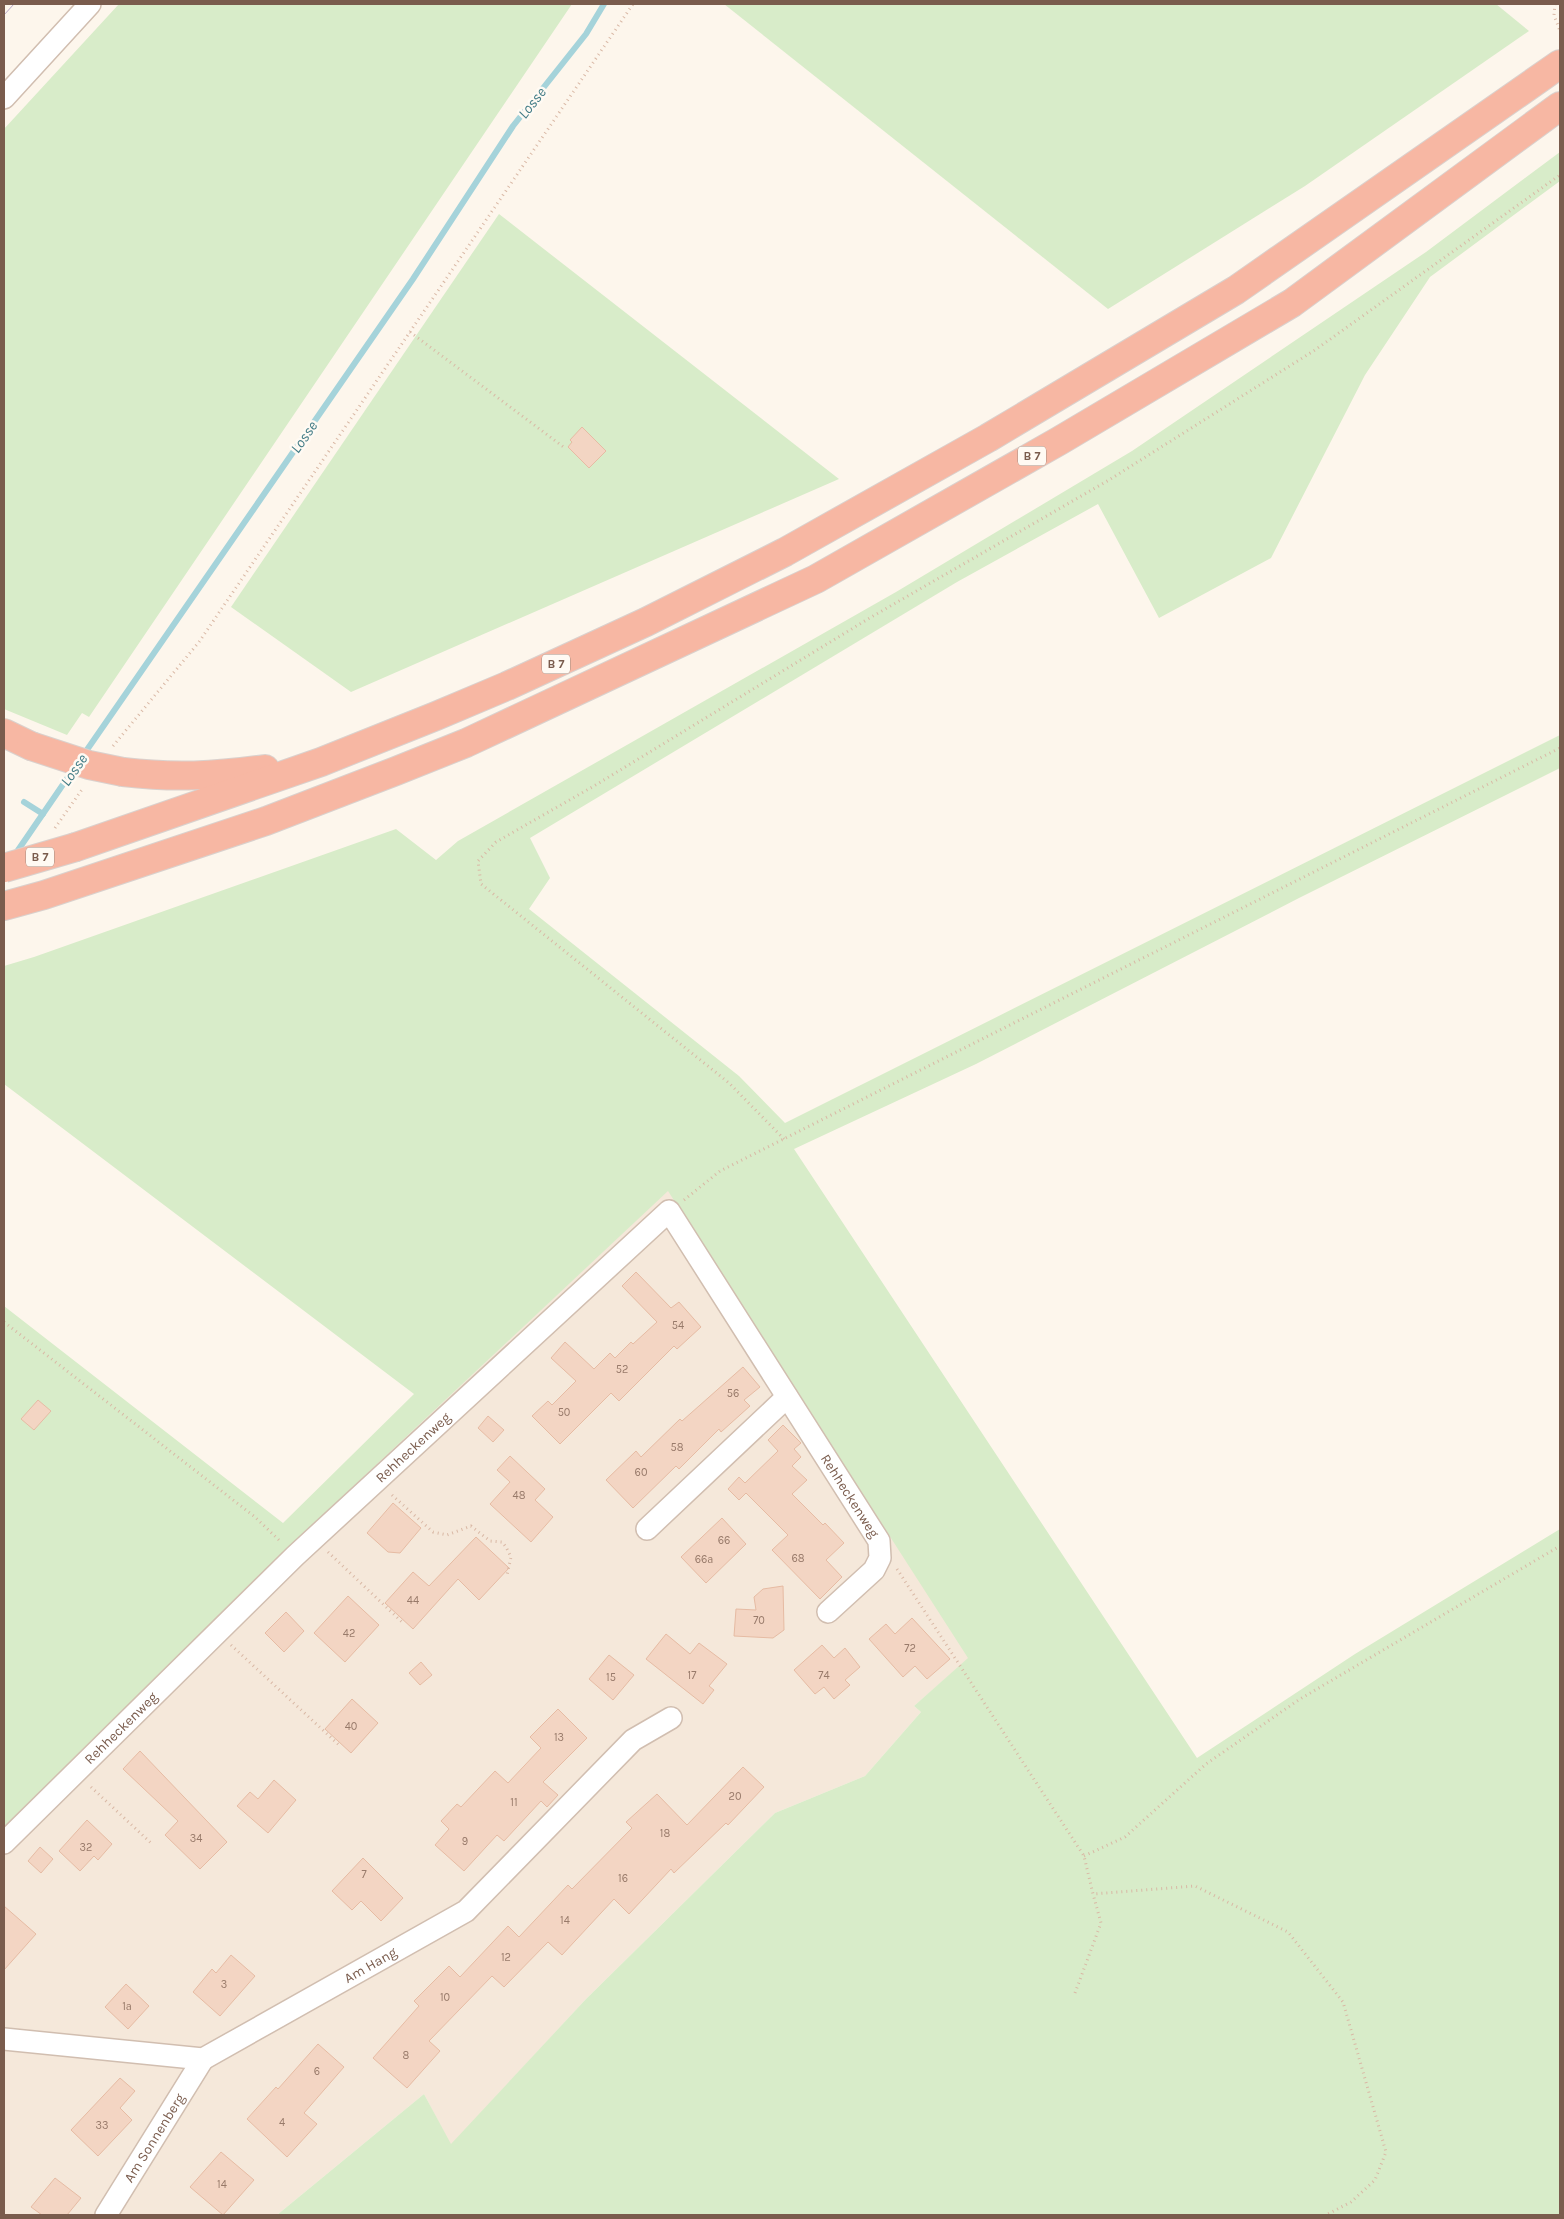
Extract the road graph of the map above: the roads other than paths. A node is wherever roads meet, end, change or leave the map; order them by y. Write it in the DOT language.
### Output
graph roads {
  1 [pos="90,4"];
  2 [pos="1560,64"];
  3 [pos="4,98"];
  4 [pos="1560,106"];
  5 [pos="4,733"];
  6 [pos="321,762"];
  7 [pos="4,868"];
  8 [pos="4,906"];
  9 [pos="787,1397"];
  10 [pos="647,1529"];
  11 [pos="828,1612"];
  12 [pos="671,1718"];
  13 [pos="4,1843"];
  14 [pos="4,2039"];
  15 [pos="203,2059"];
  16 [pos="106,2215"];
  1 -- 3 [label="street"];
  2 -- 6 [label="highway, B 7"];
  4 -- 8 [label="highway, B 7"];
  5 -- 6 [label="highway, bridge"];
  6 -- 7 [label="highway, B 7, bridge"];
  9 -- 10 [label="street"];
  9 -- 11 [label="street, Rehheckenweg"];
  9 -- 13 [label="street, Rehheckenweg"];
  12 -- 15 [label="street, Am Hang"];
  14 -- 15 [label="street"];
  15 -- 16 [label="street, Am Sonnenberg"];
}
